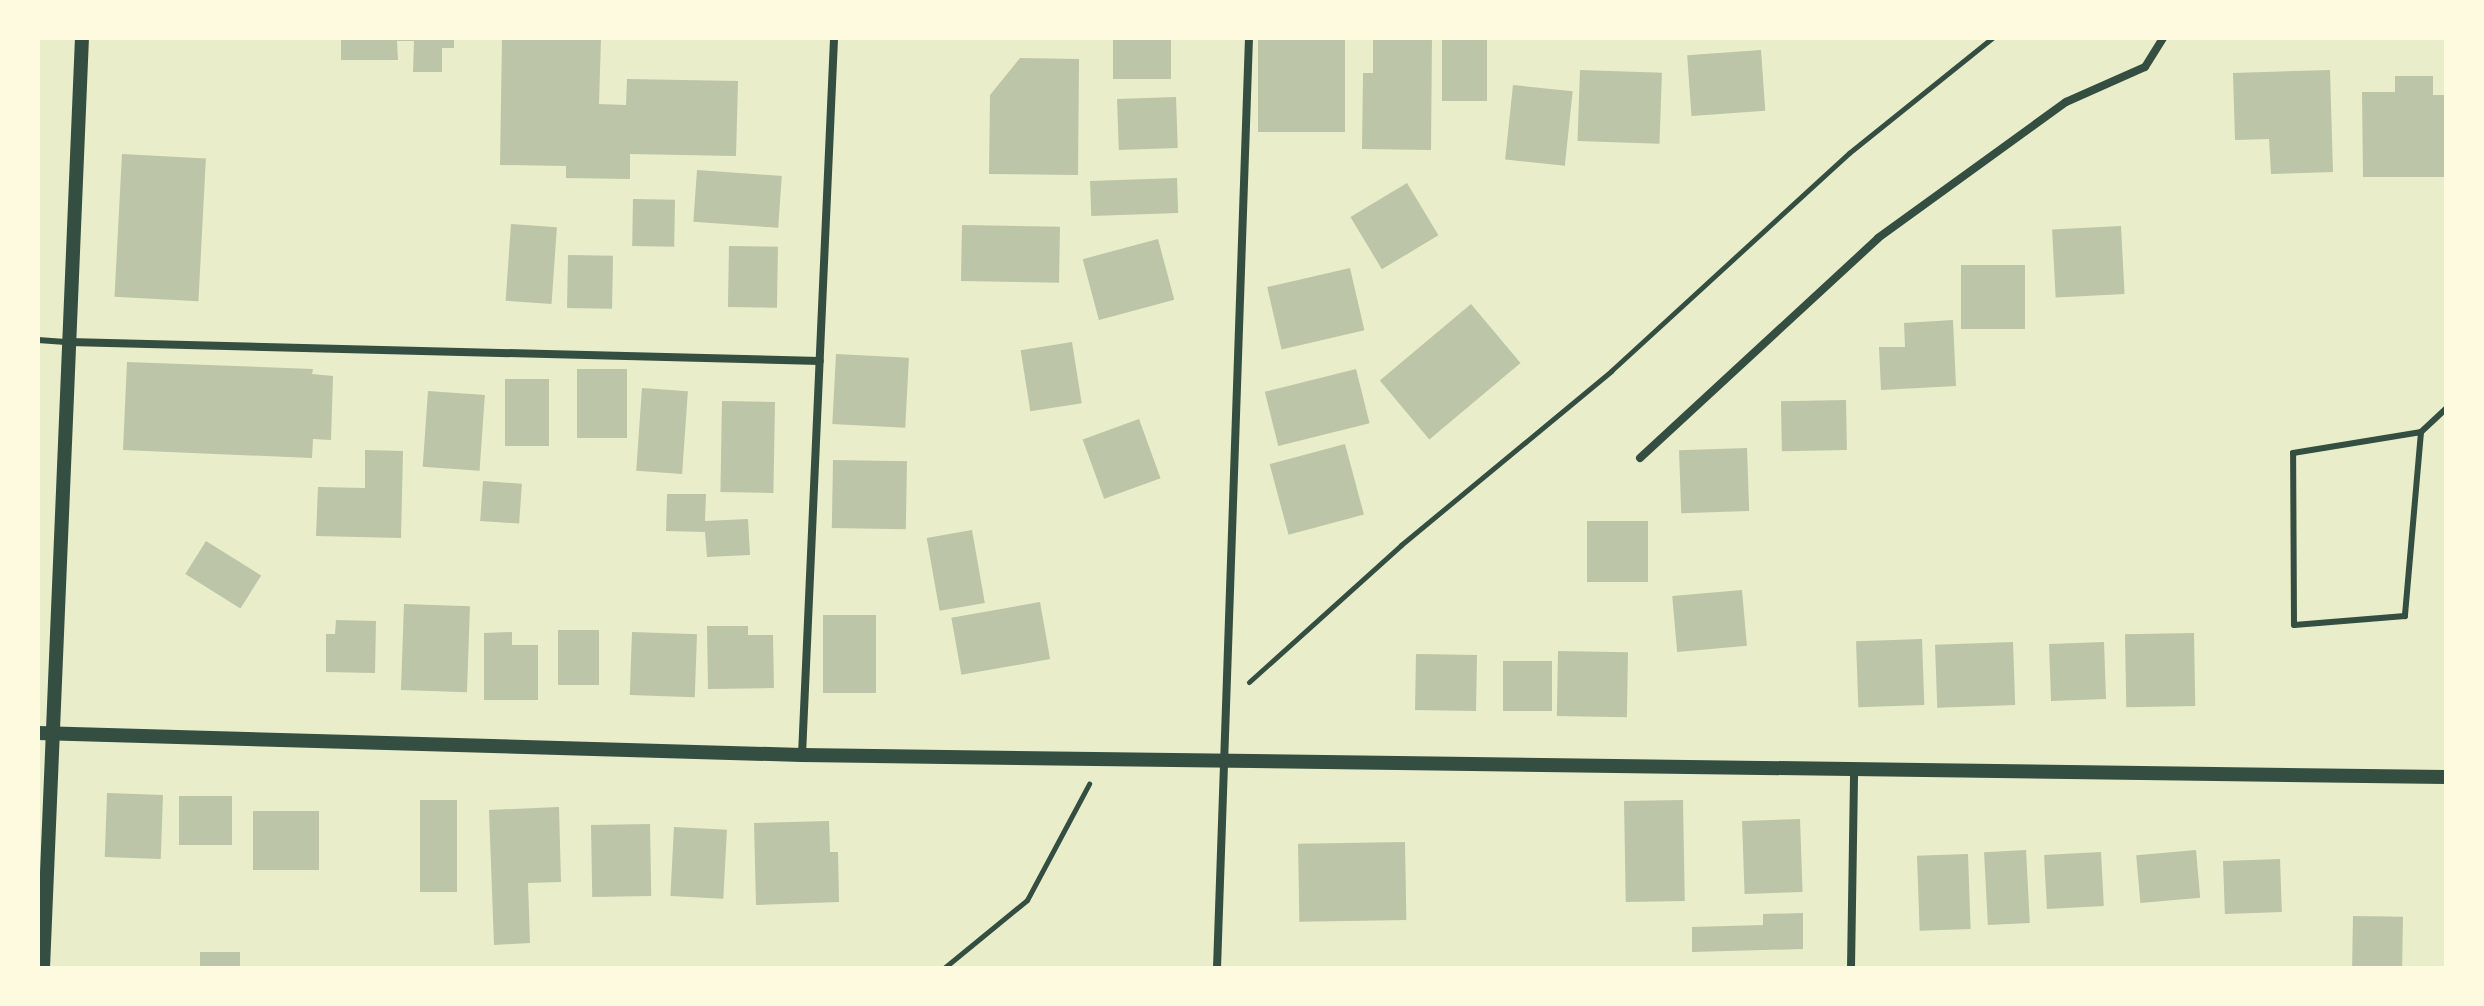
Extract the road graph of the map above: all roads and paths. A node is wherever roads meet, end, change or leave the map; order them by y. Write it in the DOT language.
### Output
graph roads {
  1 [pos="82,38"];
  2 [pos="834,38"];
  3 [pos="1249,38"];
  4 [pos="1992,38"];
  5 [pos="2163,38"];
  6 [pos="38,340"];
  7 [pos="69,342"];
  8 [pos="820,361"];
  9 [pos="2446,409"];
  10 [pos="2421,432"];
  11 [pos="1640,458"];
  12 [pos="1226,703"];
  13 [pos="46,734"];
  14 [pos="802,755"];
  15 [pos="1103,758"];
  16 [pos="1224,761"];
  17 [pos="1854,769"];
  18 [pos="2446,777"];
  19 [pos="43,968"];
  20 [pos="944,968"];
  21 [pos="1217,968"];
  22 [pos="1851,968"];
  1 -- 7 [label="street"];
  2 -- 8 [label="street"];
  3 -- 12 [label="street"];
  4 -- 12 [label="path"];
  5 -- 11 [label="street"];
  6 -- 7 [label="lane"];
  7 -- 8 [label="street"];
  7 -- 13 [label="street"];
  8 -- 14 [label="street"];
  9 -- 10 [label="lane"];
  10 -- 10 [label="lane"];
  12 -- 16 [label="street"];
  13 -- 14 [label="street"];
  13 -- 19 [label="street"];
  14 -- 15 [label="street"];
  15 -- 16 [label="street"];
  15 -- 20 [label="path"];
  16 -- 17 [label="street"];
  16 -- 21 [label="street"];
  17 -- 18 [label="street"];
  17 -- 22 [label="street"];
}
